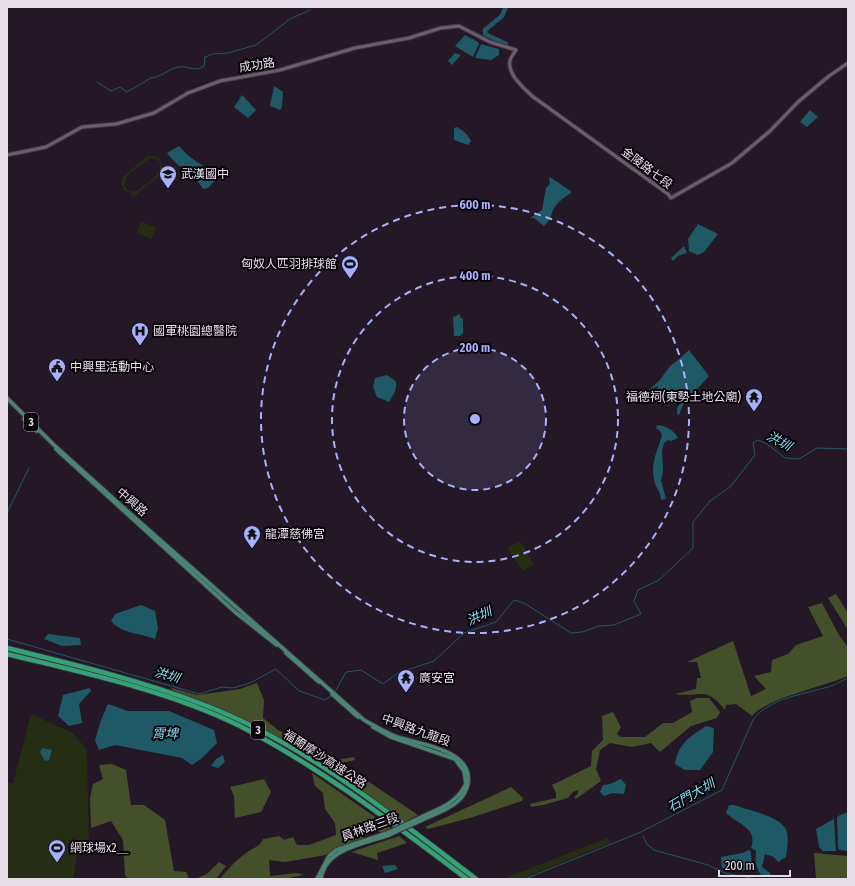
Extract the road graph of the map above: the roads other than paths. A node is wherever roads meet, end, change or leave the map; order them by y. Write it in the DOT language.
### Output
graph roads {
  1 [pos="516,50"];
  2 [pos="848,63"];
  3 [pos="7,155"];
  4 [pos="7,400"];
  5 [pos="7,648"];
  6 [pos="7,654"];
  7 [pos="335,696"];
  8 [pos="444,809"];
  9 [pos="388,834"];
  10 [pos="317,879"];
  11 [pos="320,879"];
  12 [pos="467,879"];
  13 [pos="476,879"];
  1 -- 2 [label="street, 金陵路七段"];
  1 -- 3 [label="street, 成功路"];
  4 -- 7 [label="main road, 中興路 / 3"];
  5 -- 13 [label="highway, 福爾摩沙高速公路 / 3"];
  6 -- 12 [label="highway, 福爾摩沙高速公路 / 3"];
  7 -- 8 [label="main road, 中興路九龍段 / 3"];
  8 -- 9 [label="main road, 員林路三段 / 3, bridge"];
  9 -- 10 [label="main road, 員林路三段 / 3"];
  9 -- 11 [label="main road, 員林路三段 / 3"];
}
